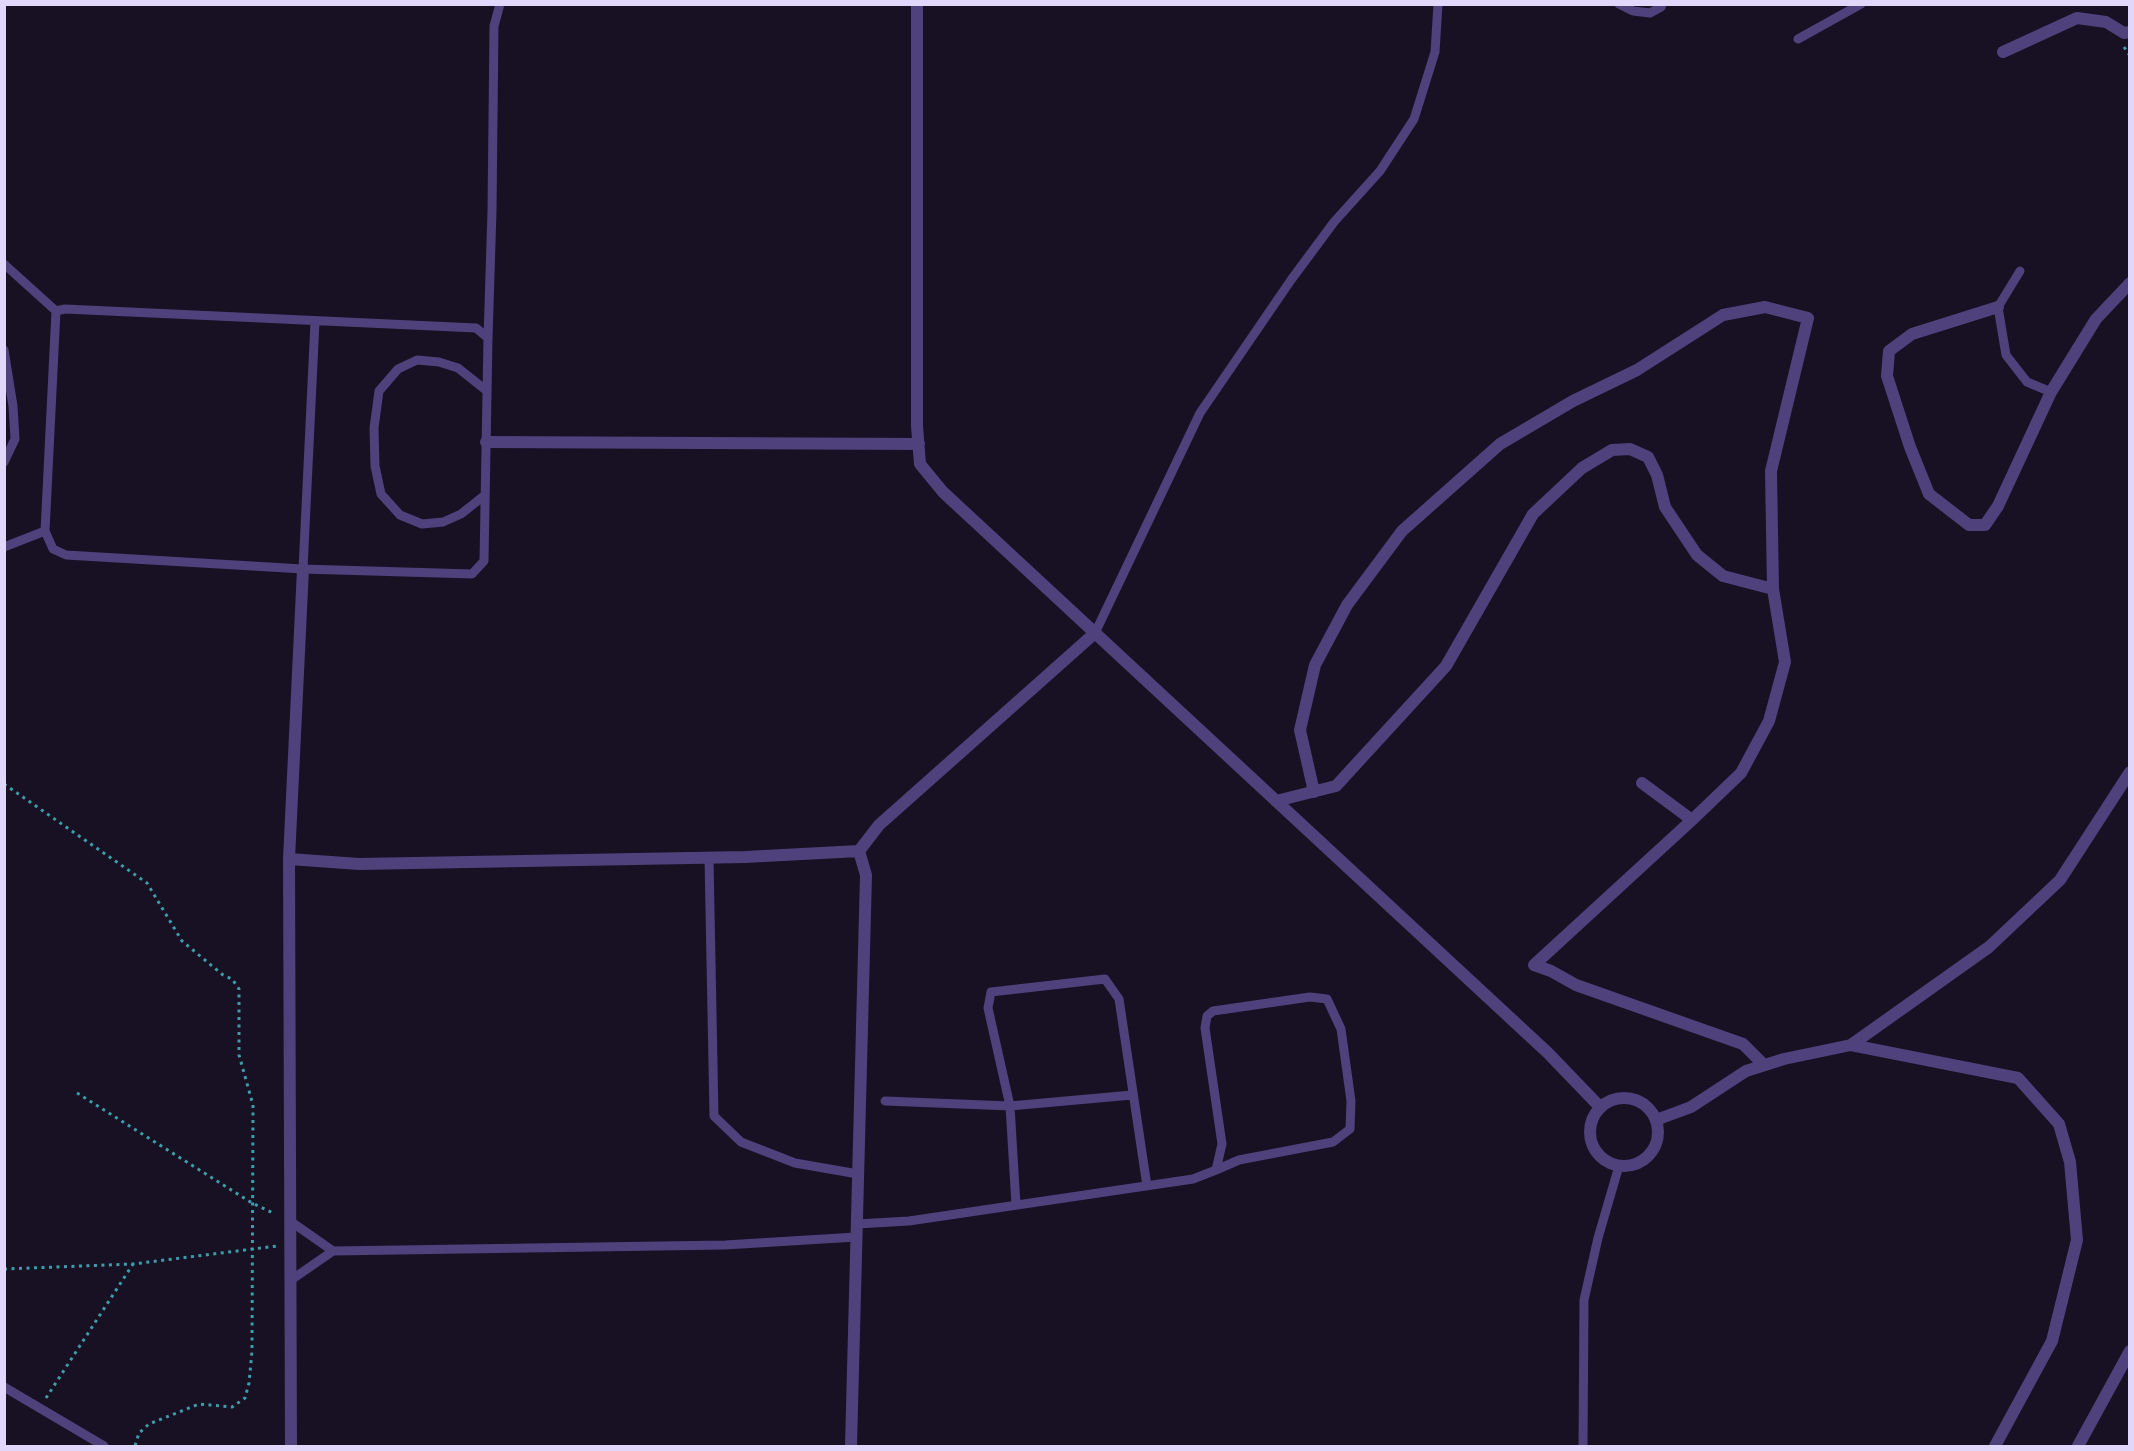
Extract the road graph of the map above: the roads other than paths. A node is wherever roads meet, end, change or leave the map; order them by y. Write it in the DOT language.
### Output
graph roads {
  1 [pos="500,4"];
  2 [pos="917,4"];
  3 [pos="1438,4"];
  4 [pos="1619,4"];
  5 [pos="1662,4"];
  6 [pos="1862,4"];
  7 [pos="2130,32"];
  8 [pos="1798,39"];
  9 [pos="2003,52"];
  10 [pos="4,264"];
  11 [pos="2020,271"];
  12 [pos="2130,283"];
  13 [pos="1998,307"];
  14 [pos="56,311"];
  15 [pos="315,322"];
  16 [pos="488,338"];
  17 [pos="4,350"];
  18 [pos="487,391"];
  19 [pos="2051,392"];
  20 [pos="486,442"];
  21 [pos="919,444"];
  22 [pos="4,462"];
  23 [pos="485,495"];
  24 [pos="45,531"];
  25 [pos="4,548"];
  26 [pos="303,569"];
  27 [pos="1773,588"];
  28 [pos="1095,633"];
  29 [pos="2130,772"];
  30 [pos="1642,783"];
  31 [pos="1314,792"];
  32 [pos="1276,801"];
  33 [pos="1692,820"];
  34 [pos="859,851"];
  35 [pos="709,858"];
  36 [pos="289,859"];
  37 [pos="1851,1045"];
  38 [pos="1764,1065"];
  39 [pos="1132,1095"];
  40 [pos="885,1101"];
  41 [pos="1010,1106"];
  42 [pos="1600,1107"];
  43 [pos="1656,1120"];
  44 [pos="1619,1166"];
  45 [pos="1216,1170"];
  46 [pos="858,1174"];
  47 [pos="1147,1186"];
  48 [pos="1016,1205"];
  49 [pos="290,1221"];
  50 [pos="857,1231"];
  51 [pos="333,1251"];
  52 [pos="291,1280"];
  53 [pos="2130,1351"];
  54 [pos="4,1387"];
  55 [pos="104,1446"];
  56 [pos="291,1446"];
  57 [pos="851,1446"];
  58 [pos="1583,1446"];
  59 [pos="1995,1446"];
  60 [pos="2078,1446"];
  1 -- 16 [label="lane"];
  2 -- 21 [label="street"];
  3 -- 28 [label="lane"];
  4 -- 5 [label="lane"];
  6 -- 8 [label="lane"];
  7 -- 9 [label="street"];
  10 -- 14 [label="lane"];
  11 -- 13 [label="lane"];
  12 -- 19 [label="street"];
  13 -- 19 [label="lane"];
  13 -- 19 [label="street"];
  14 -- 15 [label="lane"];
  14 -- 24 [label="lane"];
  15 -- 16 [label="lane"];
  15 -- 26 [label="lane"];
  16 -- 18 [label="lane"];
  17 -- 22 [label="lane"];
  18 -- 20 [label="lane"];
  18 -- 23 [label="lane"];
  20 -- 21 [label="street"];
  20 -- 23 [label="lane"];
  21 -- 28 [label="street"];
  23 -- 26 [label="lane"];
  24 -- 25 [label="lane"];
  24 -- 26 [label="lane"];
  26 -- 36 [label="street"];
  27 -- 31 [label="street"];
  27 -- 31 [label="street"];
  27 -- 33 [label="street"];
  28 -- 32 [label="street"];
  28 -- 34 [label="street"];
  29 -- 37 [label="street"];
  30 -- 33 [label="street"];
  31 -- 32 [label="street"];
  32 -- 42 [label="street"];
  33 -- 38 [label="street"];
  34 -- 35 [label="street"];
  34 -- 46 [label="street"];
  35 -- 36 [label="street"];
  35 -- 46 [label="lane"];
  36 -- 49 [label="street"];
  37 -- 38 [label="street"];
  37 -- 59 [label="street"];
  38 -- 43 [label="street"];
  39 -- 41 [label="lane"];
  39 -- 41 [label="lane"];
  39 -- 47 [label="lane"];
  40 -- 41 [label="lane"];
  41 -- 48 [label="lane"];
  42 -- 43 [label="street"];
  42 -- 44 [label="street"];
  43 -- 44 [label="street"];
  44 -- 58 [label="lane"];
  45 -- 45 [label="lane"];
  45 -- 47 [label="lane"];
  46 -- 50 [label="street"];
  47 -- 48 [label="lane"];
  48 -- 50 [label="lane"];
  49 -- 51 [label="lane"];
  49 -- 52 [label="street"];
  50 -- 51 [label="lane"];
  50 -- 57 [label="street"];
  51 -- 52 [label="lane"];
  52 -- 56 [label="street"];
  53 -- 60 [label="street"];
  54 -- 55 [label="lane"];
}
